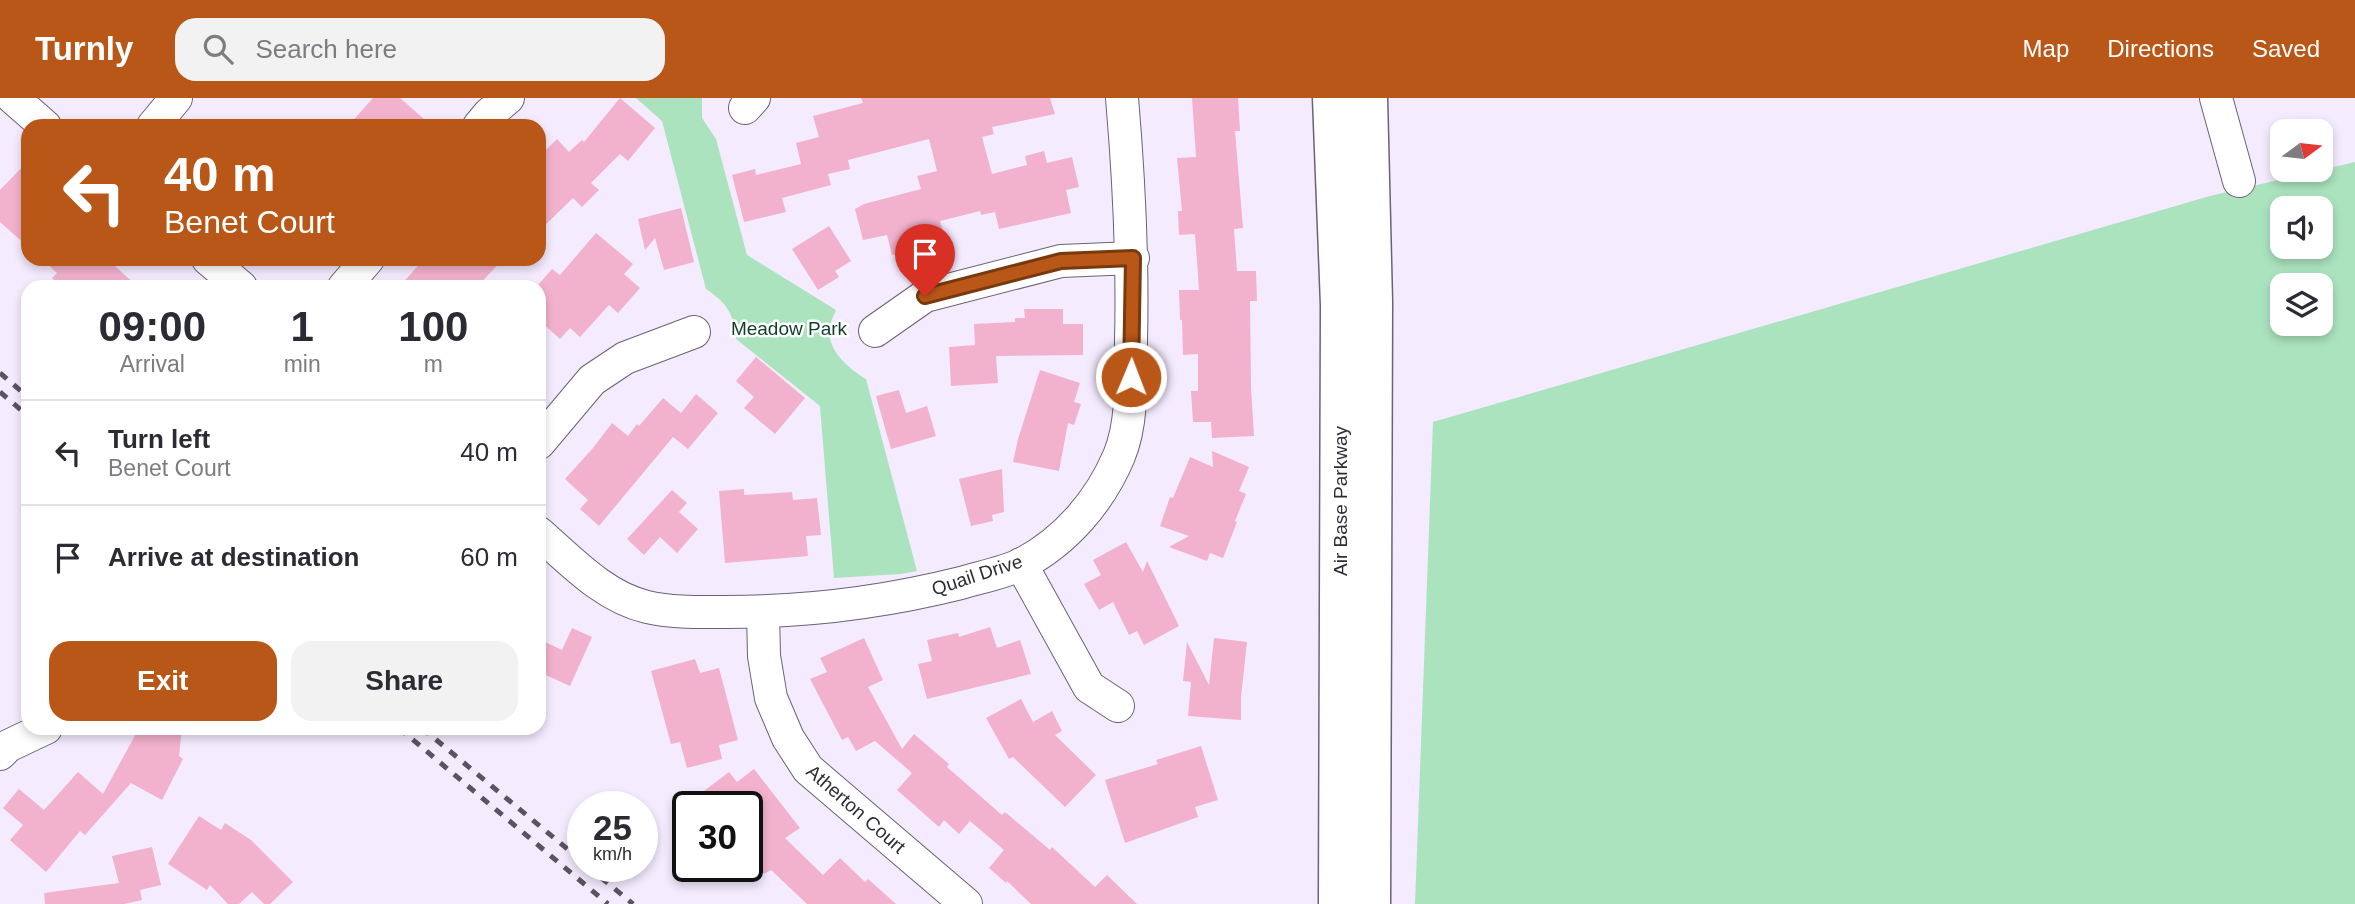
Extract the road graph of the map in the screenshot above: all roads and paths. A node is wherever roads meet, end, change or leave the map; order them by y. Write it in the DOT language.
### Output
graph roads {
  1 [pos="13,98"];
  2 [pos="176,98"];
  3 [pos="508,98"];
  4 [pos="1122,98"];
  5 [pos="1332,98"];
  6 [pos="1368,98"];
  7 [pos="2225,100"];
  8 [pos="37,119"];
  9 [pos="159,119"];
  10 [pos="485,119"];
  11 [pos="2239,181"];
  12 [pos="1133,258"];
  13 [pos="216,266"];
  14 [pos="362,266"];
  15 [pos="234,280"];
  16 [pos="350,280"];
  17 [pos="875,331"];
  18 [pos="694,332"];
  19 [pos="546,435"];
  20 [pos="546,539"];
  21 [pos="1021,564"];
  22 [pos="763,612"];
  23 [pos="1118,706"];
  24 [pos="31,735"];
  25 [pos="0,754"];
  26 [pos="966,904"];
  27 [pos="1338,904"];
  28 [pos="1371,904"];
  1 -- 8 [label="street"];
  2 -- 9 [label="street"];
  3 -- 10 [label="street"];
  4 -- 12 [label="street, Quail Drive"];
  5 -- 27 [label="main road, Air Base Parkway"];
  6 -- 28 [label="main road, Air Base Parkway"];
  7 -- 11 [label="street"];
  12 -- 17 [label="street"];
  12 -- 21 [label="street, Quail Drive"];
  13 -- 15 [label="street"];
  14 -- 16 [label="street"];
  18 -- 19 [label="street"];
  20 -- 22 [label="street, Quail Drive"];
  21 -- 22 [label="street, Quail Drive"];
  21 -- 23 [label="street"];
  22 -- 26 [label="street, Atherton Court"];
  24 -- 25 [label="street"];
}
